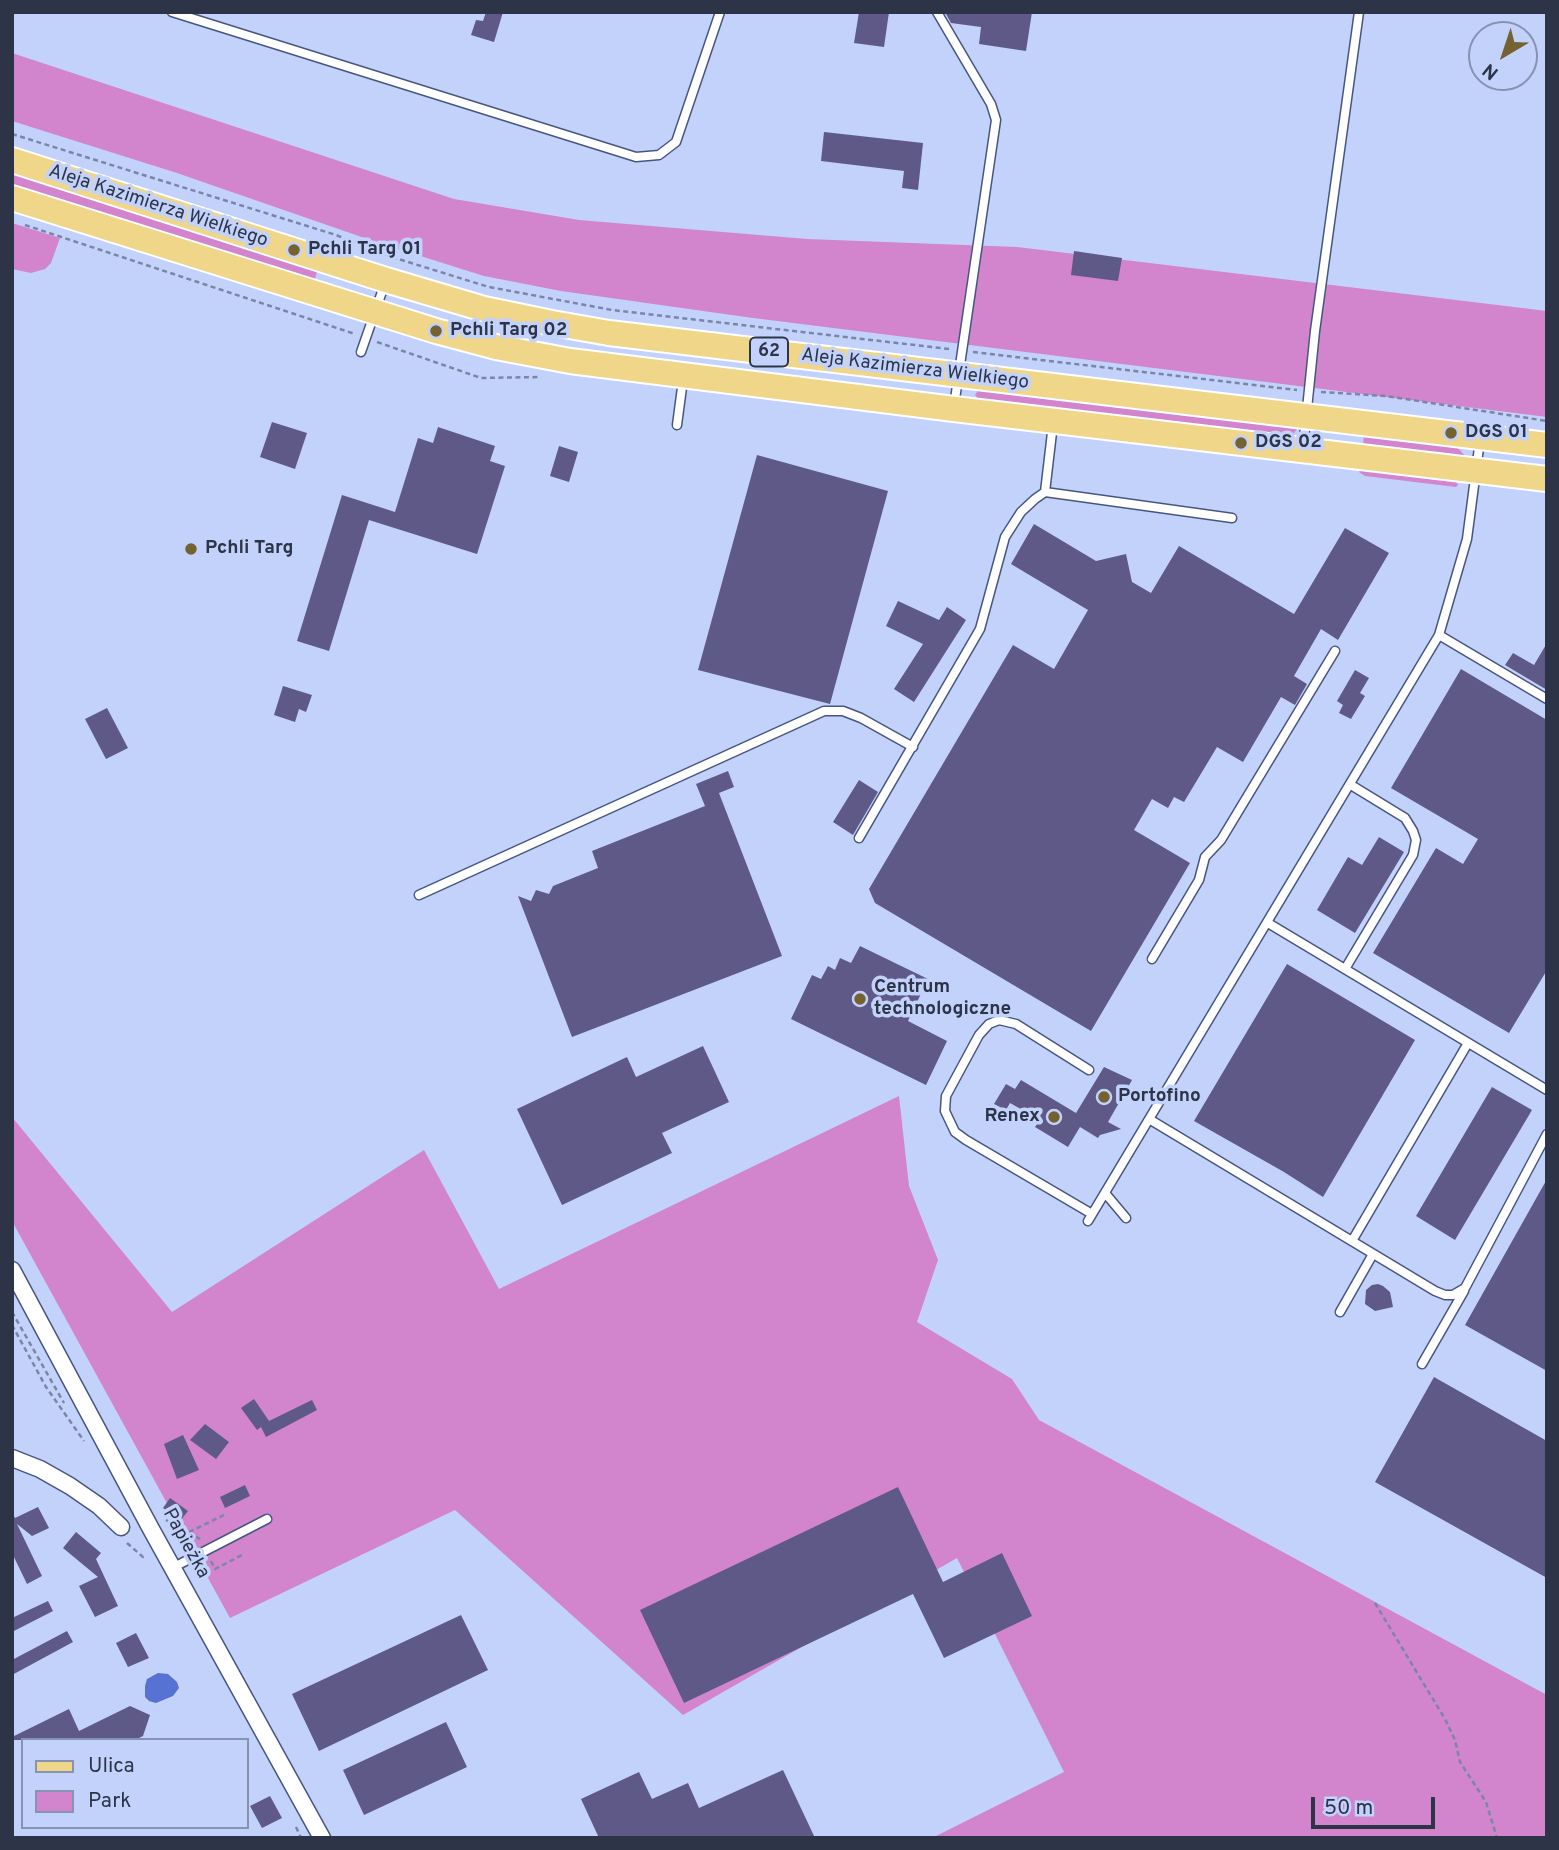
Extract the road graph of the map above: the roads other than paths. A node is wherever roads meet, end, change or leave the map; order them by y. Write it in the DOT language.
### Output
graph roads {
  1 [pos="172,12"];
  2 [pos="720,12"];
  3 [pos="937,12"];
  4 [pos="1359,12"];
  5 [pos="12,160"];
  6 [pos="12,198"];
  7 [pos="386,280"];
  8 [pos="376,313"];
  9 [pos="361,352"];
  10 [pos="960,363"];
  11 [pos="684,377"];
  12 [pos="954,409"];
  13 [pos="1306,416"];
  14 [pos="1053,421"];
  15 [pos="677,425"];
  16 [pos="1480,437"];
  17 [pos="1547,445"];
  18 [pos="1303,451"];
  19 [pos="1476,470"];
  20 [pos="1547,479"];
  21 [pos="1045,492"];
  22 [pos="1232,518"];
  23 [pos="1439,635"];
  24 [pos="1335,651"];
  25 [pos="1547,699"];
  26 [pos="913,747"];
  27 [pos="1351,785"];
  28 [pos="859,838"];
  29 [pos="419,895"];
  30 [pos="1268,923"];
  31 [pos="1152,958"];
  32 [pos="1345,969"];
  33 [pos="1468,1043"];
  34 [pos="1089,1070"];
  35 [pos="1547,1090"];
  36 [pos="1149,1119"];
  37 [pos="1547,1134"];
  38 [pos="1105,1193"];
  39 [pos="1126,1218"];
  40 [pos="1352,1241"];
  41 [pos="1373,1254"];
  42 [pos="12,1270"];
  43 [pos="1465,1288"];
  44 [pos="1340,1312"];
  45 [pos="1422,1364"];
  46 [pos="12,1458"];
  47 [pos="267,1519"];
  48 [pos="121,1527"];
  49 [pos="174,1567"];
  50 [pos="322,1838"];
  1 -- 2 [label="lane"];
  3 -- 10 [label="lane"];
  4 -- 13 [label="lane"];
  5 -- 7 [label="main road, Aleja Kazimierza Wielkiego / 62"];
  6 -- 8 [label="main road, Aleja Kazimierza Wielkiego / 62"];
  7 -- 8 [label="lane"];
  7 -- 10 [label="main road, Aleja Kazimierza Wielkiego / 62"];
  8 -- 9 [label="lane"];
  8 -- 11 [label="main road, Aleja Kazimierza Wielkiego / 62"];
  10 -- 12 [label="lane"];
  10 -- 13 [label="main road, Aleja Kazimierza Wielkiego / 62"];
  11 -- 12 [label="main road, Aleja Kazimierza Wielkiego / 62"];
  11 -- 15 [label="lane"];
  12 -- 14 [label="main road, Aleja Kazimierza Wielkiego / 62"];
  13 -- 16 [label="main road, Aleja Kazimierza Wielkiego / 62"];
  13 -- 18 [label="lane"];
  14 -- 18 [label="main road, Aleja Kazimierza Wielkiego / 62"];
  14 -- 21 [label="lane"];
  16 -- 17 [label="main road, Aleja Kazimierza Wielkiego / 62"];
  16 -- 19 [label="lane"];
  18 -- 19 [label="main road, Aleja Kazimierza Wielkiego / 62"];
  19 -- 20 [label="main road, Aleja Kazimierza Wielkiego / 62"];
  19 -- 23 [label="lane"];
  21 -- 22 [label="lane"];
  21 -- 26 [label="lane"];
  23 -- 25 [label="lane"];
  23 -- 27 [label="lane"];
  24 -- 31 [label="lane"];
  26 -- 28 [label="lane"];
  26 -- 29 [label="lane"];
  27 -- 30 [label="lane"];
  27 -- 32 [label="lane"];
  30 -- 32 [label="lane"];
  30 -- 36 [label="lane"];
  32 -- 33 [label="lane"];
  33 -- 35 [label="lane"];
  33 -- 40 [label="lane"];
  34 -- 38 [label="lane"];
  36 -- 38 [label="lane"];
  36 -- 40 [label="lane"];
  37 -- 43 [label="lane"];
  38 -- 39 [label="lane"];
  40 -- 41 [label="lane"];
  41 -- 43 [label="lane"];
  41 -- 44 [label="lane"];
  42 -- 49 [label="street, Papieżka"];
  43 -- 45 [label="lane"];
  46 -- 48 [label="street"];
  47 -- 49 [label="lane"];
  49 -- 50 [label="street, Papieżka"];
}
